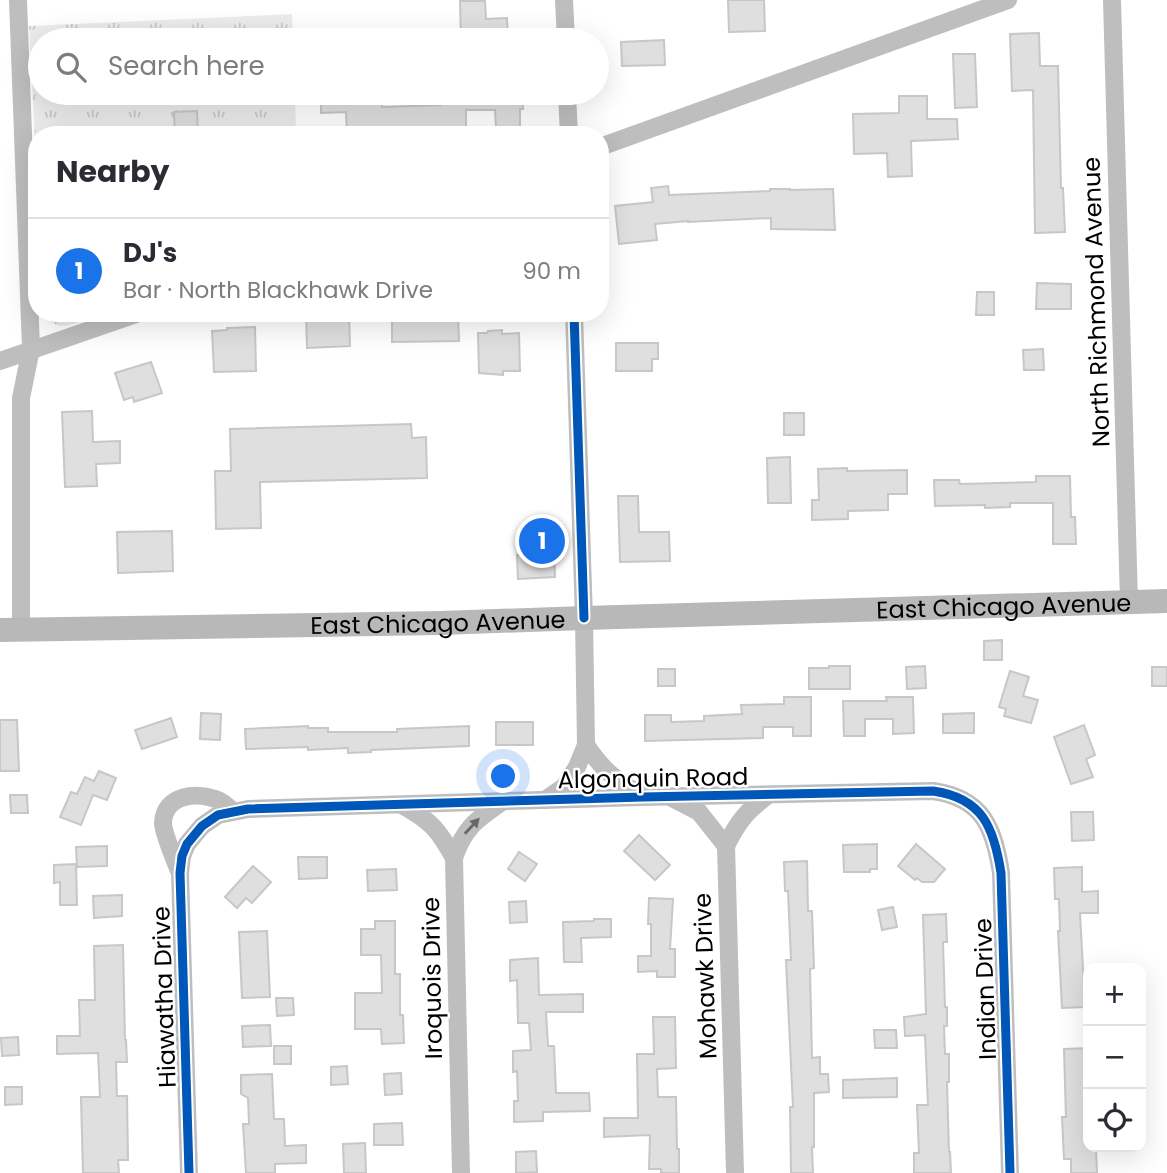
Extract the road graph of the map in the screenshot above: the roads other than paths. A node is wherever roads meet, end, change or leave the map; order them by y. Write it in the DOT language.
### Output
graph roads {
  1 [pos="18,0"];
  2 [pos="564,0"];
  3 [pos="1008,0"];
  4 [pos="1112,0"];
  5 [pos="565,28"];
  6 [pos="568,105"];
  7 [pos="569,126"];
  8 [pos="609,144"];
  9 [pos="28,268"];
  10 [pos="30,322"];
  11 [pos="112,322"];
  12 [pos="574,322"];
  13 [pos="31,349"];
  14 [pos="0,361"];
  15 [pos="1167,601"];
  16 [pos="1129,602"];
  17 [pos="584,618"];
  18 [pos="11,629"];
  19 [pos="586,745"];
  20 [pos="768,795"];
  21 [pos="670,796"];
  22 [pos="643,797"];
  23 [pos="545,800"];
  24 [pos="502,802"];
  25 [pos="402,805"];
  26 [pos="233,811"];
  27 [pos="977,811"];
  28 [pos="202,826"];
  29 [pos="726,846"];
  30 [pos="454,858"];
  31 [pos="180,873"];
  32 [pos="189,1173"];
  33 [pos="461,1173"];
  34 [pos="735,1173"];
  35 [pos="1010,1173"];
  1 -- 9 [label="street"];
  2 -- 5 [label="street"];
  3 -- 8 [label="street"];
  4 -- 16 [label="street, North Richmond Avenue"];
  6 -- 7 [label="street"];
  10 -- 13 [label="street"];
  11 -- 13 [label="street"];
  12 -- 17 [label="street"];
  13 -- 14 [label="street"];
  13 -- 18 [label="street"];
  15 -- 16 [label="main road, East Chicago Avenue"];
  16 -- 17 [label="main road, East Chicago Avenue"];
  17 -- 18 [label="main road, East Chicago Avenue"];
  17 -- 19 [label="street"];
  19 -- 22 [label="street"];
  19 -- 23 [label="street"];
  20 -- 21 [label="street, Algonquin Road"];
  20 -- 27 [label="street, Algonquin Road"];
  20 -- 29 [label="street"];
  21 -- 22 [label="street, Algonquin Road"];
  21 -- 29 [label="street"];
  22 -- 23 [label="street, Algonquin Road"];
  23 -- 24 [label="street, Algonquin Road"];
  24 -- 25 [label="street, Algonquin Road"];
  30 -- 24 [label="street, Iroquois Drive, one-way"];
  25 -- 26 [label="street, Algonquin Road"];
  25 -- 30 [label="street"];
  26 -- 28 [label="street, Algonquin Road"];
  26 -- 31 [label="street"];
  27 -- 35 [label="street, Indian Drive"];
  28 -- 31 [label="street, Hiawatha Drive"];
  29 -- 34 [label="street, Mohawk Drive"];
  30 -- 33 [label="street, Iroquois Drive"];
  31 -- 32 [label="street, Hiawatha Drive"];
}
